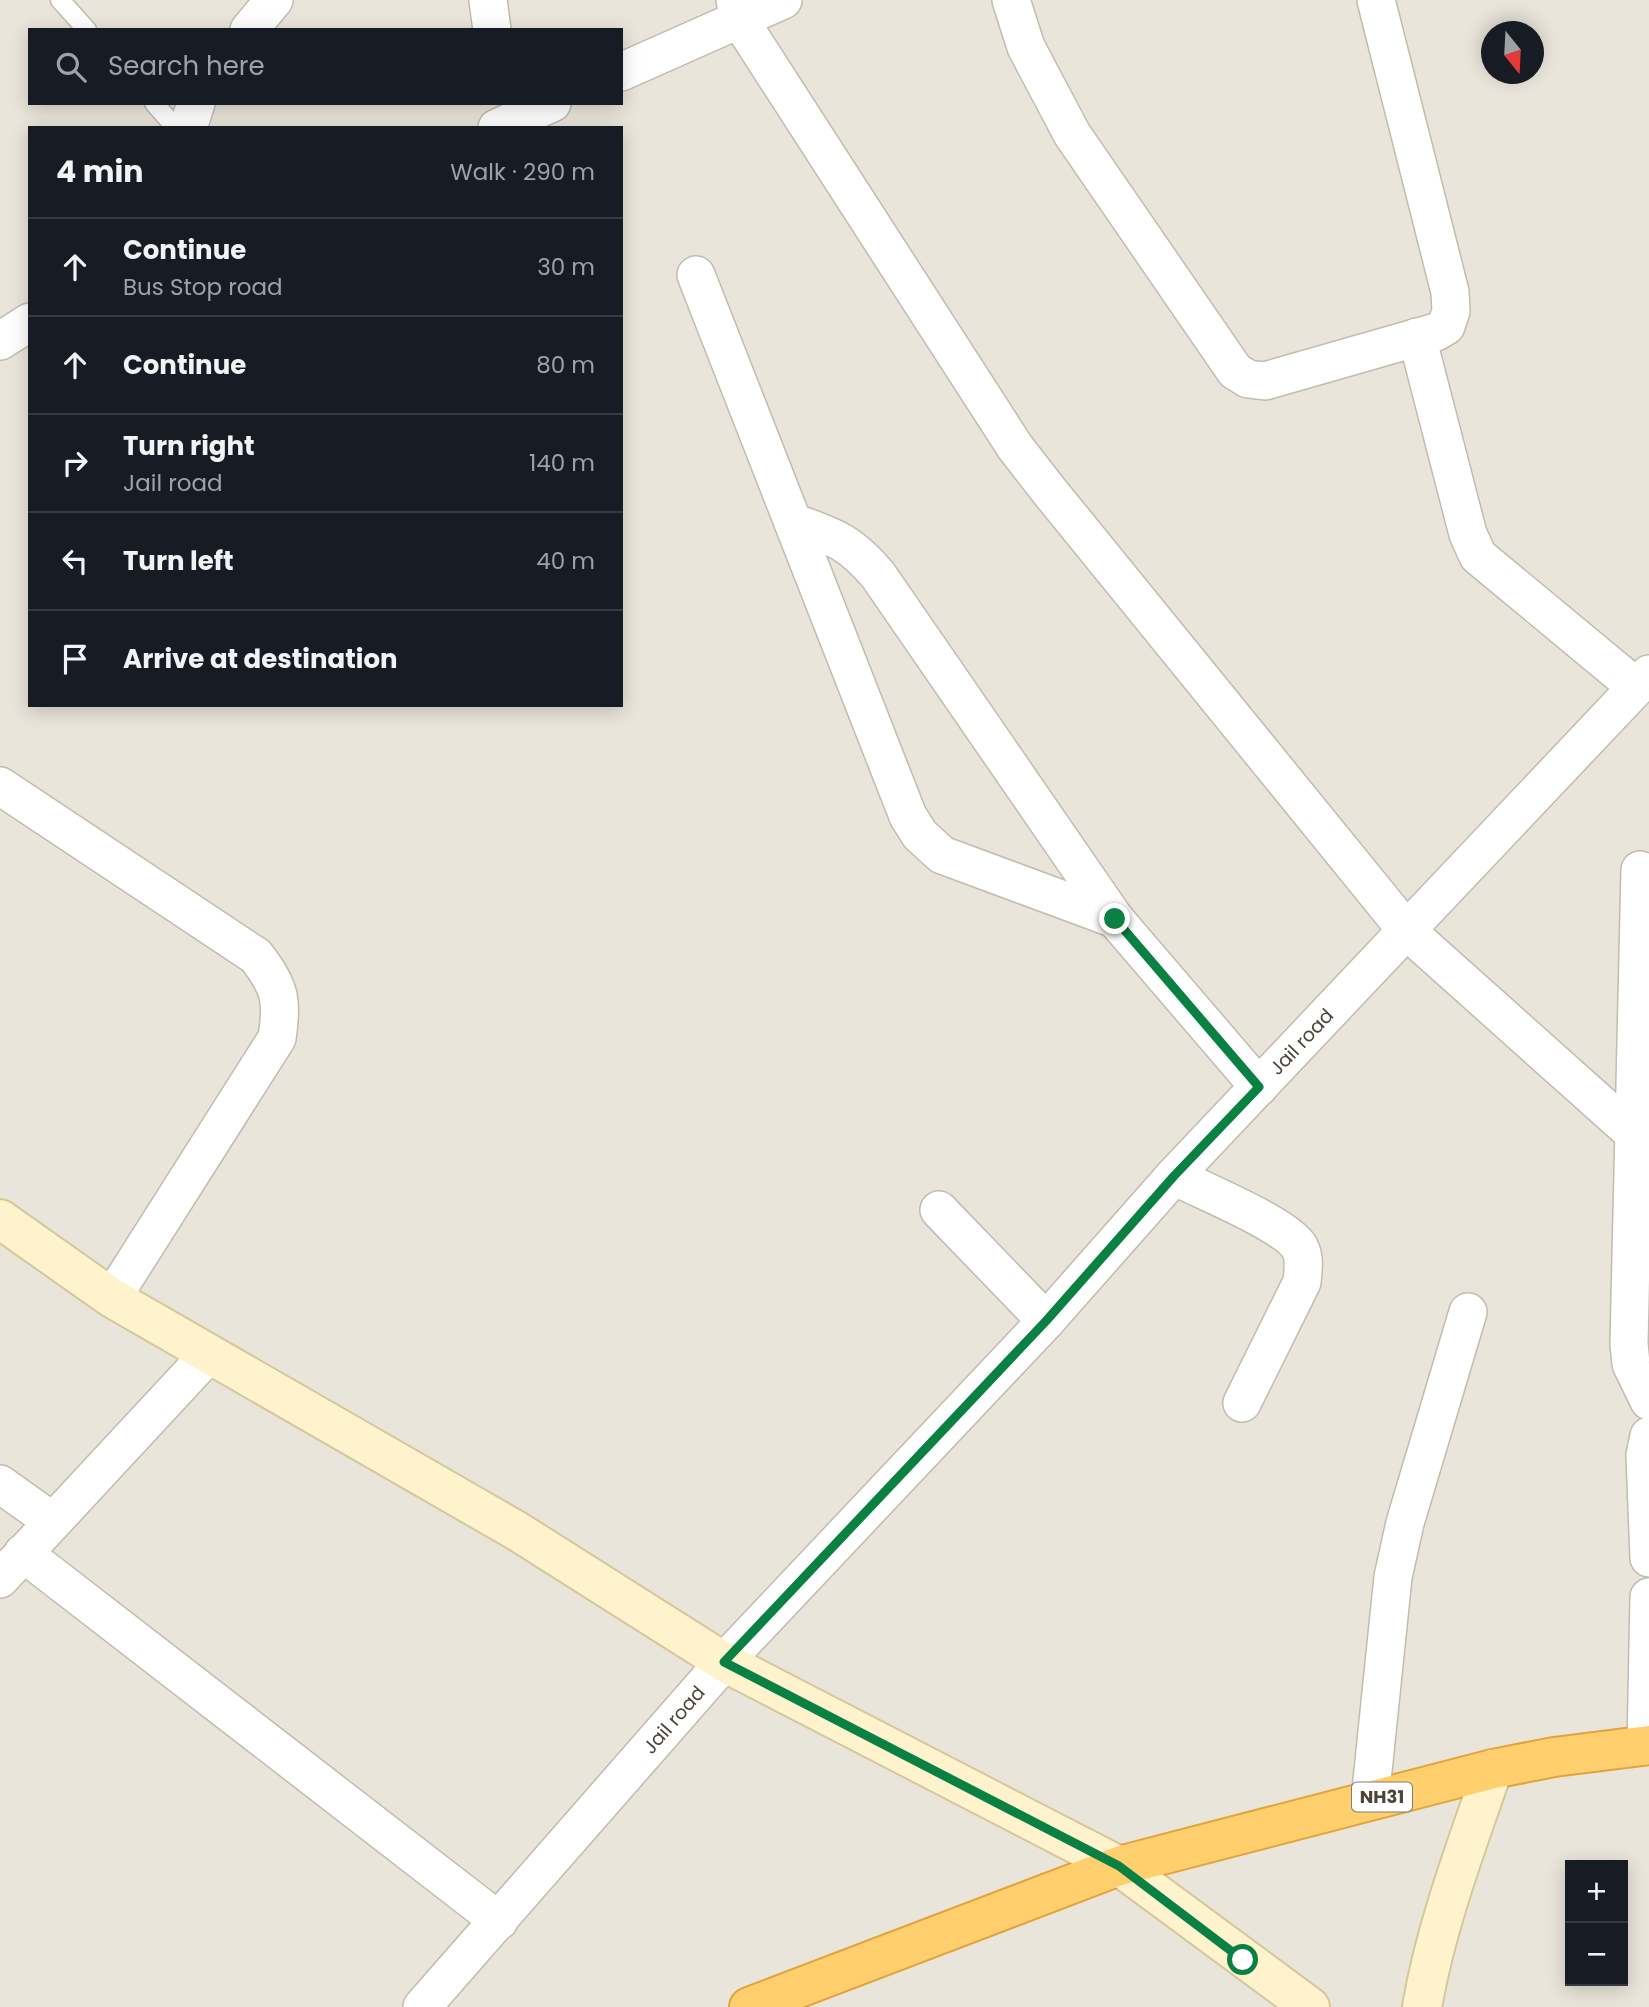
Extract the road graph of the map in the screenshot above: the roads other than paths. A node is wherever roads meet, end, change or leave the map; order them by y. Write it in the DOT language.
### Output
graph roads {
  1 [pos="60,0"];
  2 [pos="274,0"];
  3 [pos="488,0"];
  4 [pos="783,0"];
  5 [pos="1011,0"];
  6 [pos="1376,0"];
  7 [pos="737,10"];
  8 [pos="85,28"];
  9 [pos="251,28"];
  10 [pos="492,28"];
  11 [pos="623,71"];
  12 [pos="156,105"];
  13 [pos="195,105"];
  14 [pos="545,105"];
  15 [pos="501,118"];
  16 [pos="174,126"];
  17 [pos="189,126"];
  18 [pos="696,275"];
  19 [pos="28,323"];
  20 [pos="1417,337"];
  21 [pos="0,341"];
  22 [pos="793,523"];
  23 [pos="1642,681"];
  24 [pos="0,786"];
  25 [pos="1640,870"];
  26 [pos="1115,919"];
  27 [pos="1407,931"];
  28 [pos="1259,1087"];
  29 [pos="1633,1133"];
  30 [pos="1174,1176"];
  31 [pos="939,1210"];
  32 [pos="0,1219"];
  33 [pos="111,1298"];
  34 [pos="1468,1312"];
  35 [pos="1046,1321"];
  36 [pos="208,1354"];
  37 [pos="1649,1401"];
  38 [pos="1242,1403"];
  39 [pos="1649,1436"];
  40 [pos="0,1484"];
  41 [pos="52,1521"];
  42 [pos="1649,1558"];
  43 [pos="12,1566"];
  44 [pos="1649,1597"];
  45 [pos="724,1662"];
  46 [pos="1648,1745"];
  47 [pos="1493,1769"];
  48 [pos="1370,1800"];
  49 [pos="1119,1866"];
  50 [pos="499,1921"];
  51 [pos="422,2007"];
  52 [pos="749,2007"];
  53 [pos="1310,2007"];
  54 [pos="1422,2007"];
  1 -- 8 [label="lane"];
  2 -- 9 [label="street"];
  3 -- 10 [label="street"];
  4 -- 7 [label="street"];
  5 -- 20 [label="street"];
  6 -- 20 [label="street"];
  7 -- 11 [label="street"];
  7 -- 27 [label="street"];
  12 -- 16 [label="lane"];
  13 -- 17 [label="street"];
  14 -- 15 [label="street"];
  18 -- 22 [label="street"];
  19 -- 21 [label="street"];
  20 -- 23 [label="street"];
  22 -- 26 [label="street"];
  22 -- 26 [label="street"];
  23 -- 27 [label="street, Jail road"];
  24 -- 33 [label="street"];
  25 -- 29 [label="street"];
  26 -- 28 [label="street"];
  27 -- 28 [label="street, Jail road"];
  27 -- 29 [label="street"];
  28 -- 30 [label="street, Jail road"];
  29 -- 37 [label="street"];
  30 -- 35 [label="street, Jail road"];
  30 -- 38 [label="street"];
  31 -- 35 [label="street"];
  32 -- 33 [label="main road"];
  33 -- 36 [label="main road"];
  34 -- 48 [label="street"];
  35 -- 45 [label="street, Jail road"];
  36 -- 41 [label="street"];
  36 -- 45 [label="main road"];
  39 -- 42 [label="street"];
  40 -- 41 [label="street"];
  41 -- 43 [label="street"];
  43 -- 50 [label="street"];
  44 -- 46 [label="street"];
  45 -- 49 [label="main road"];
  45 -- 50 [label="street, Jail road"];
  46 -- 47 [label="highway, NH31"];
  47 -- 48 [label="highway, NH31"];
  47 -- 54 [label="main road"];
  48 -- 49 [label="highway, NH31"];
  49 -- 52 [label="highway, NH31"];
  49 -- 53 [label="main road"];
  50 -- 51 [label="street, Jail road"];
}
